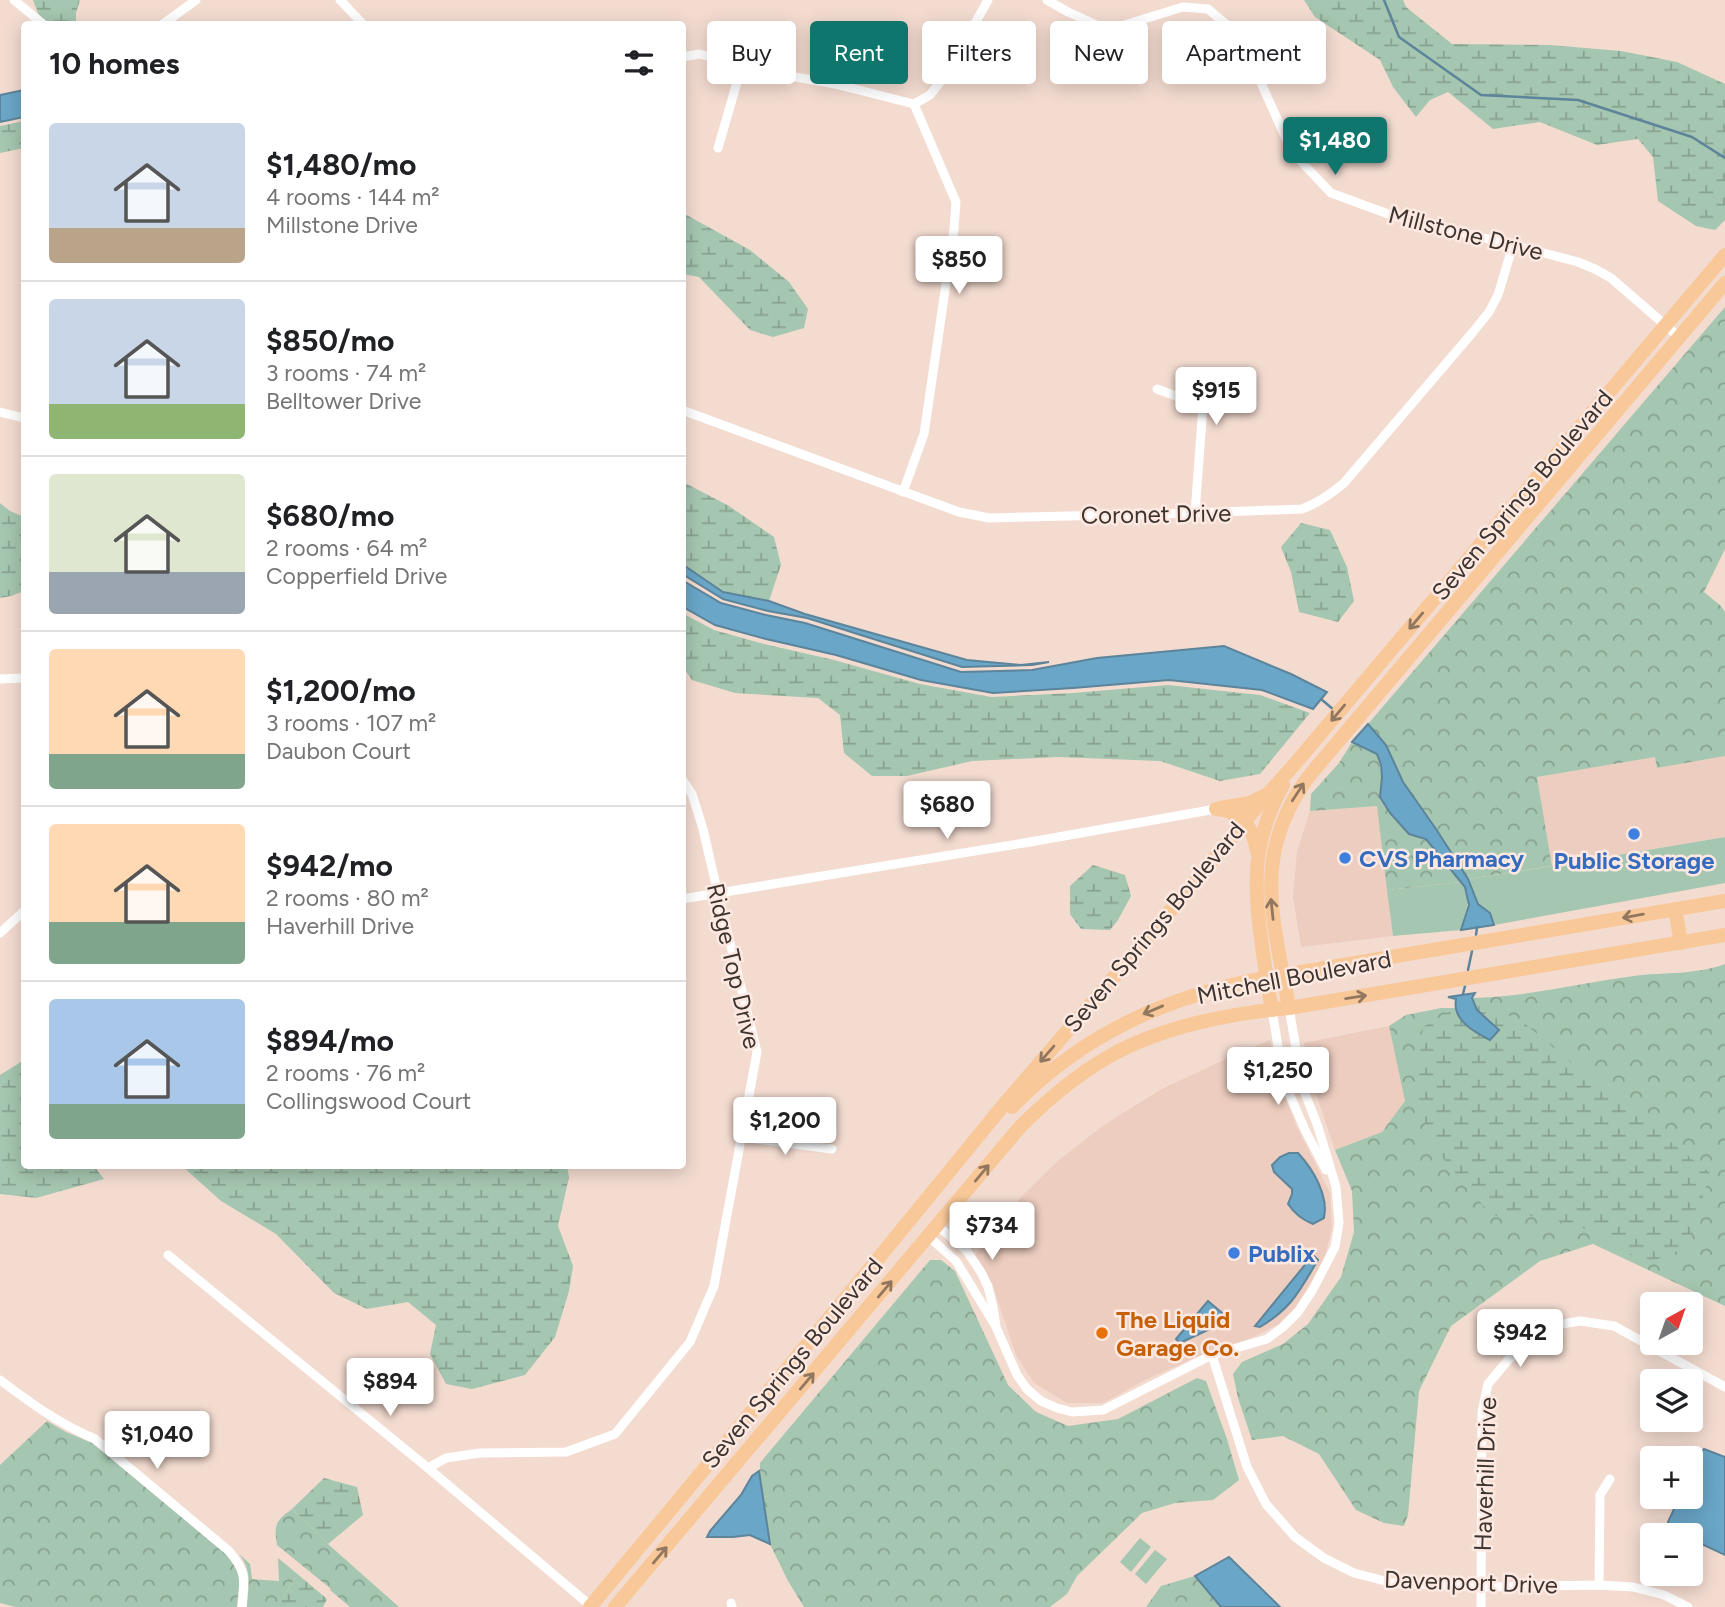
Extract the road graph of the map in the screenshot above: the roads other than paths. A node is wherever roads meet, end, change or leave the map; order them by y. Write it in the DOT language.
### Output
graph roads {
  1 [pos="14,0"];
  2 [pos="196,0"];
  3 [pos="340,0"];
  4 [pos="988,0"];
  5 [pos="1047,0"];
  6 [pos="39,21"];
  7 [pos="167,21"];
  8 [pos="360,21"];
  9 [pos="1088,21"];
  10 [pos="1138,21"];
  11 [pos="686,56"];
  12 [pos="707,56"];
  13 [pos="796,76"];
  14 [pos="737,84"];
  15 [pos="914,104"];
  16 [pos="718,148"];
  17 [pos="1513,245"];
  18 [pos="1725,255"];
  19 [pos="1725,265"];
  20 [pos="1725,283"];
  21 [pos="1672,331"];
  22 [pos="1157,388"];
  23 [pos="686,411"];
  24 [pos="0,412"];
  25 [pos="21,415"];
  26 [pos="903,492"];
  27 [pos="1195,513"];
  28 [pos="21,678"];
  29 [pos="0,679"];
  30 [pos="1294,765"];
  31 [pos="686,785"];
  32 [pos="1266,796"];
  33 [pos="1216,809"];
  34 [pos="1244,821"];
  35 [pos="1258,857"];
  36 [pos="718,894"];
  37 [pos="686,898"];
  38 [pos="1725,901"];
  39 [pos="1675,909"];
  40 [pos="21,914"];
  41 [pos="0,933"];
  42 [pos="1725,935"];
  43 [pos="1681,943"];
  44 [pos="1283,975"];
  45 [pos="1265,978"];
  46 [pos="1289,1008"];
  47 [pos="1272,1010"];
  48 [pos="742,1136"];
  49 [pos="832,1149"];
  50 [pos="1336,1187"];
  51 [pos="934,1231"];
  52 [pos="168,1255"];
  53 [pos="877,1261"];
  54 [pos="996,1327"];
  55 [pos="1212,1355"];
  56 [pos="0,1380"];
  57 [pos="1725,1387"];
  58 [pos="428,1468"];
  59 [pos="1610,1479"];
  60 [pos="1599,1585"];
  61 [pos="1481,1587"];
  62 [pos="242,1607"];
  63 [pos="591,1607"];
  64 [pos="615,1607"];
  65 [pos="1481,1607"];
  66 [pos="1688,1607"];
  1 -- 6 [label="street"];
  2 -- 7 [label="street"];
  3 -- 8 [label="street"];
  4 -- 15 [label="street"];
  5 -- 9 [label="street"];
  10 -- 17 [label="street, Millstone Drive"];
  11 -- 12 [label="street"];
  13 -- 15 [label="street"];
  14 -- 16 [label="street"];
  15 -- 26 [label="street"];
  17 -- 21 [label="street, Millstone Drive"];
  17 -- 27 [label="street, Coronet Drive"];
  18 -- 21 [label="main road, Seven Springs Boulevard"];
  19 -- 21 [label="main road"];
  20 -- 21 [label="main road, Seven Springs Boulevard"];
  21 -- 30 [label="main road, Seven Springs Boulevard, one-way"];
  44 -- 21 [label="main road, Seven Springs Boulevard, one-way"];
  22 -- 27 [label="street"];
  23 -- 26 [label="street, Coronet Drive"];
  24 -- 25 [label="street"];
  26 -- 27 [label="street, Coronet Drive"];
  28 -- 29 [label="street"];
  30 -- 32 [label="main road, Seven Springs Boulevard"];
  30 -- 35 [label="main road"];
  31 -- 36 [label="street, Ridge Top Drive"];
  32 -- 33 [label="main road"];
  32 -- 34 [label="main road, Seven Springs Boulevard"];
  33 -- 34 [label="main road"];
  33 -- 36 [label="street"];
  34 -- 35 [label="main road"];
  34 -- 53 [label="main road, Seven Springs Boulevard, one-way"];
  35 -- 45 [label="main road"];
  36 -- 37 [label="street"];
  36 -- 48 [label="street, Ridge Top Drive"];
  38 -- 39 [label="main road, Mitchell Boulevard"];
  39 -- 43 [label="main road"];
  39 -- 44 [label="main road, Mitchell Boulevard, one-way"];
  40 -- 41 [label="street"];
  42 -- 43 [label="main road, Mitchell Boulevard"];
  46 -- 43 [label="main road, Mitchell Boulevard, one-way"];
  44 -- 45 [label="main road, Mitchell Boulevard"];
  44 -- 46 [label="main road, Seven Springs Boulevard"];
  45 -- 47 [label="main road"];
  45 -- 53 [label="main road, Mitchell Boulevard, one-way"];
  46 -- 47 [label="main road, Mitchell Boulevard"];
  46 -- 50 [label="street"];
  47 -- 50 [label="street"];
  51 -- 47 [label="main road, Seven Springs Boulevard, one-way"];
  48 -- 49 [label="street"];
  48 -- 58 [label="street, Ridge Top Drive"];
  50 -- 55 [label="street"];
  51 -- 54 [label="street"];
  51 -- 54 [label="street"];
  64 -- 51 [label="main road, Seven Springs Boulevard, one-way"];
  52 -- 58 [label="street"];
  53 -- 63 [label="main road, Seven Springs Boulevard"];
  54 -- 55 [label="street"];
  55 -- 61 [label="street, Davenport Drive"];
  56 -- 62 [label="street"];
  57 -- 61 [label="street, Haverhill Drive"];
  58 -- 63 [label="street"];
  59 -- 60 [label="street"];
  60 -- 61 [label="street, Davenport Drive"];
  60 -- 66 [label="street, Davenport Drive"];
  61 -- 65 [label="street, Haverhill Drive"];
}
